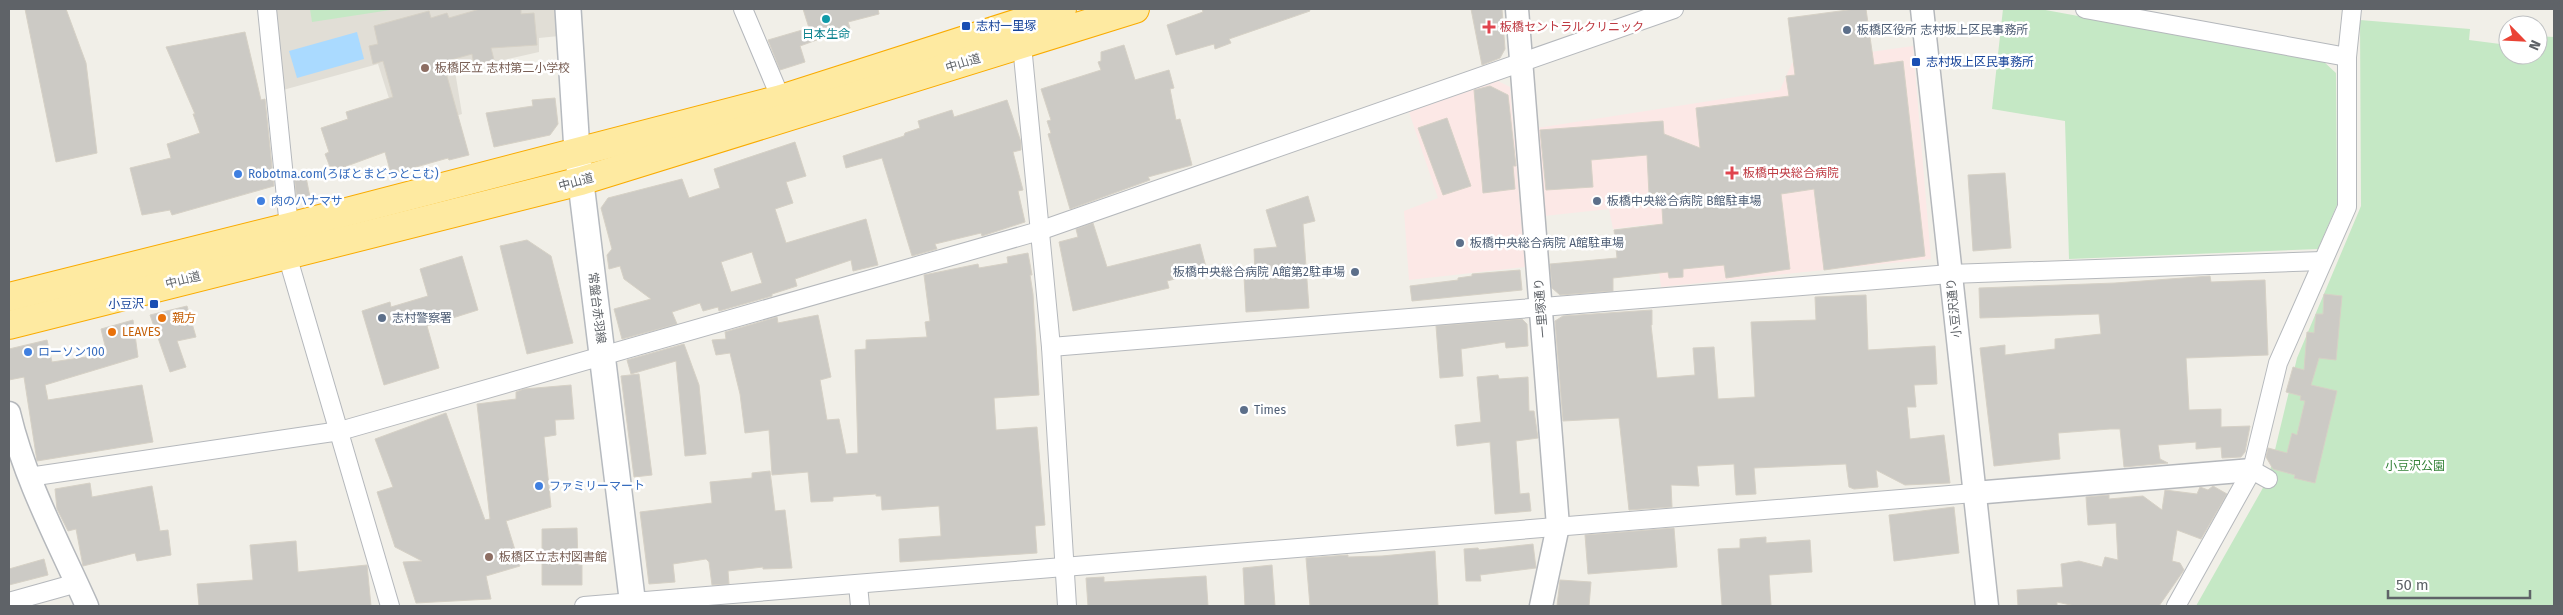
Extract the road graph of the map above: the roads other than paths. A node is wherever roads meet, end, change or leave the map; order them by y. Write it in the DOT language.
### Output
graph roads {
  1 [pos="267,9"];
  2 [pos="568,9"];
  3 [pos="744,9"];
  4 [pos="1062,9"];
  5 [pos="1135,9"];
  6 [pos="1517,9"];
  7 [pos="1674,9"];
  8 [pos="1922,9"];
  9 [pos="2085,9"];
  10 [pos="2352,9"];
  11 [pos="1018,26"];
  12 [pos="2347,57"];
  13 [pos="1521,62"];
  14 [pos="781,99"];
  15 [pos="577,151"];
  16 [pos="581,181"];
  17 [pos="289,227"];
  18 [pos="1039,231"];
  19 [pos="287,255"];
  20 [pos="2322,261"];
  21 [pos="1950,274"];
  22 [pos="9,297"];
  23 [pos="1540,307"];
  24 [pos="9,325"];
  25 [pos="1051,346"];
  26 [pos="603,356"];
  27 [pos="9,413"];
  28 [pos="340,431"];
  29 [pos="2260,474"];
  30 [pos="29,477"];
  31 [pos="1974,493"];
  32 [pos="1558,526"];
  33 [pos="1064,568"];
  34 [pos="77,583"];
  35 [pos="858,585"];
  36 [pos="9,602"];
  37 [pos="633,604"];
  38 [pos="87,606"];
  39 [pos="390,606"];
  40 [pos="584,606"];
  41 [pos="860,606"];
  42 [pos="1067,606"];
  43 [pos="1541,606"];
  44 [pos="1987,606"];
  45 [pos="2176,606"];
  1 -- 17 [label="street"];
  2 -- 15 [label="main road, 常盤台赤羽線"];
  3 -- 14 [label="street"];
  4 -- 11 [label="highway, 中山道"];
  5 -- 11 [label="highway, 中山道"];
  6 -- 13 [label="street, 一里塚通り"];
  7 -- 13 [label="street"];
  8 -- 21 [label="street, 小豆沢通り"];
  9 -- 12 [label="street"];
  10 -- 12 [label="street"];
  11 -- 14 [label="highway, 中山道"];
  11 -- 16 [label="highway, 中山道"];
  11 -- 18 [label="street"];
  12 -- 20 [label="street"];
  13 -- 18 [label="street"];
  13 -- 23 [label="street, 一里塚通り"];
  14 -- 15 [label="highway, 中山道"];
  15 -- 16 [label="main road, 常盤台赤羽線"];
  15 -- 17 [label="highway, 中山道"];
  16 -- 19 [label="highway, 中山道"];
  16 -- 26 [label="main road, 常盤台赤羽線"];
  17 -- 22 [label="highway, 中山道"];
  18 -- 25 [label="street"];
  18 -- 26 [label="street"];
  19 -- 24 [label="highway, 中山道"];
  19 -- 28 [label="street"];
  20 -- 21 [label="street"];
  20 -- 29 [label="street"];
  21 -- 23 [label="street"];
  21 -- 31 [label="street, 小豆沢通り"];
  23 -- 25 [label="street"];
  23 -- 32 [label="street, 一里塚通り"];
  25 -- 33 [label="street"];
  26 -- 28 [label="street"];
  26 -- 37 [label="main road, 常盤台赤羽線"];
  27 -- 30 [label="street"];
  28 -- 30 [label="street"];
  28 -- 39 [label="street"];
  29 -- 31 [label="street"];
  29 -- 45 [label="street"];
  30 -- 34 [label="street"];
  31 -- 32 [label="street"];
  31 -- 44 [label="street, 小豆沢通り"];
  32 -- 33 [label="street"];
  32 -- 43 [label="street, 一里塚通り"];
  33 -- 35 [label="street"];
  33 -- 42 [label="street"];
  34 -- 36 [label="street"];
  34 -- 38 [label="street"];
  35 -- 37 [label="street"];
  35 -- 41 [label="street"];
  37 -- 40 [label="street"];
}
